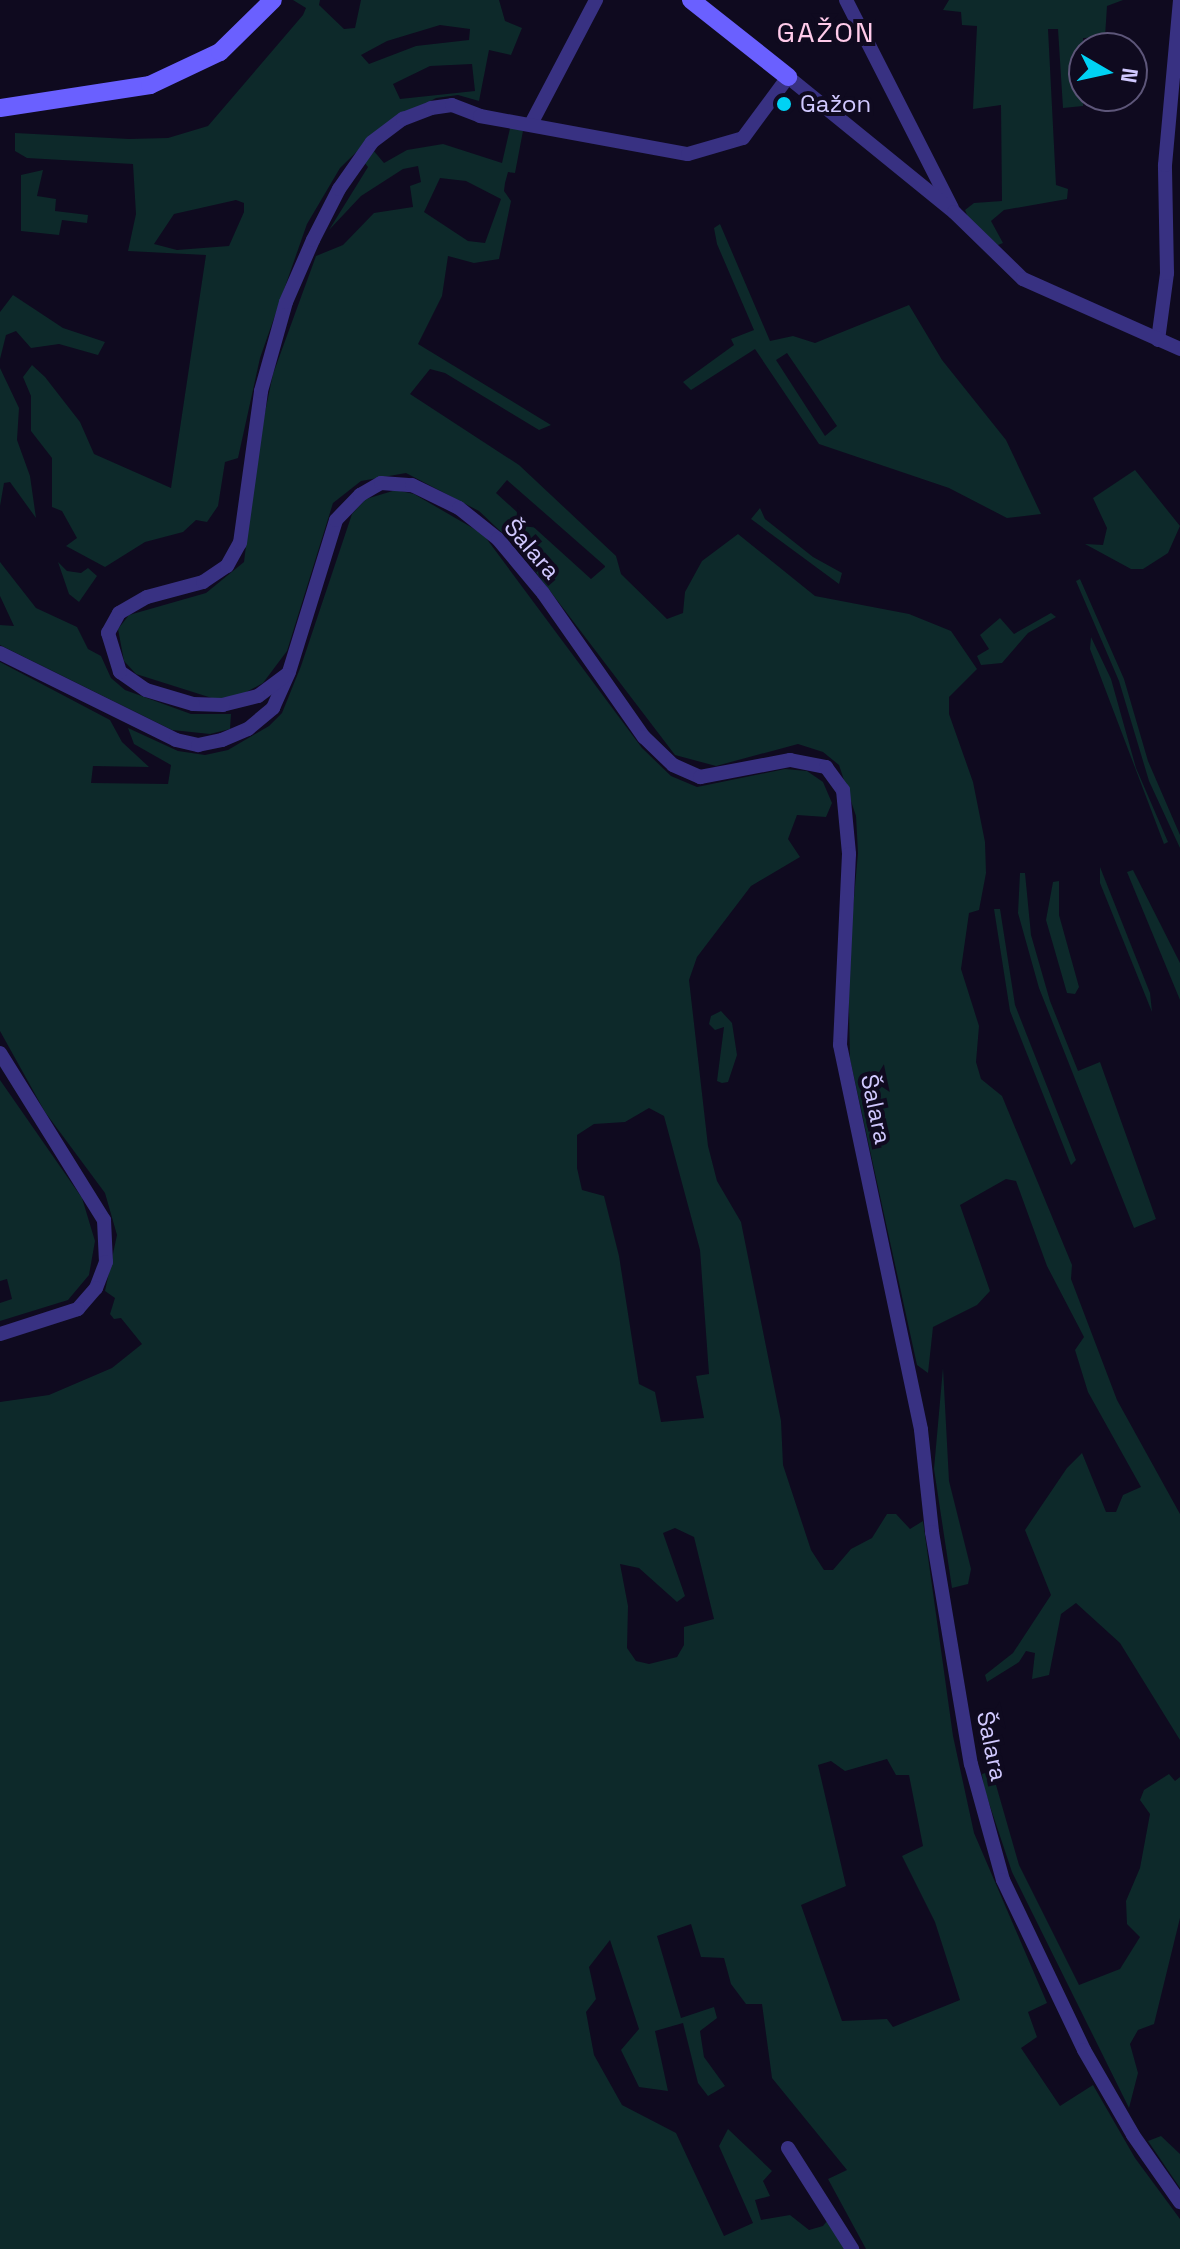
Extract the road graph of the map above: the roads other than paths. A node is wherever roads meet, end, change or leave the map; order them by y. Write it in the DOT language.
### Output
graph roads {
  1 [pos="273,0"];
  2 [pos="596,0"];
  3 [pos="691,0"];
  4 [pos="846,0"];
  5 [pos="1180,0"];
  6 [pos="788,77"];
  7 [pos="0,108"];
  8 [pos="532,122"];
  9 [pos="954,212"];
  10 [pos="1158,340"];
  11 [pos="1180,349"];
  12 [pos="0,653"];
  13 [pos="289,672"];
  14 [pos="0,1053"];
  15 [pos="0,1334"];
  16 [pos="788,2148"];
  17 [pos="1180,2202"];
  18 [pos="852,2249"];
  1 -- 7 [label="street"];
  2 -- 8 [label="street"];
  3 -- 6 [label="street"];
  4 -- 9 [label="street"];
  5 -- 10 [label="street"];
  6 -- 8 [label="street"];
  6 -- 9 [label="street"];
  8 -- 13 [label="street"];
  9 -- 10 [label="street"];
  10 -- 11 [label="street"];
  12 -- 13 [label="street, Šalara"];
  13 -- 17 [label="street, Šalara"];
  14 -- 15 [label="street"];
  16 -- 18 [label="street"];
}
